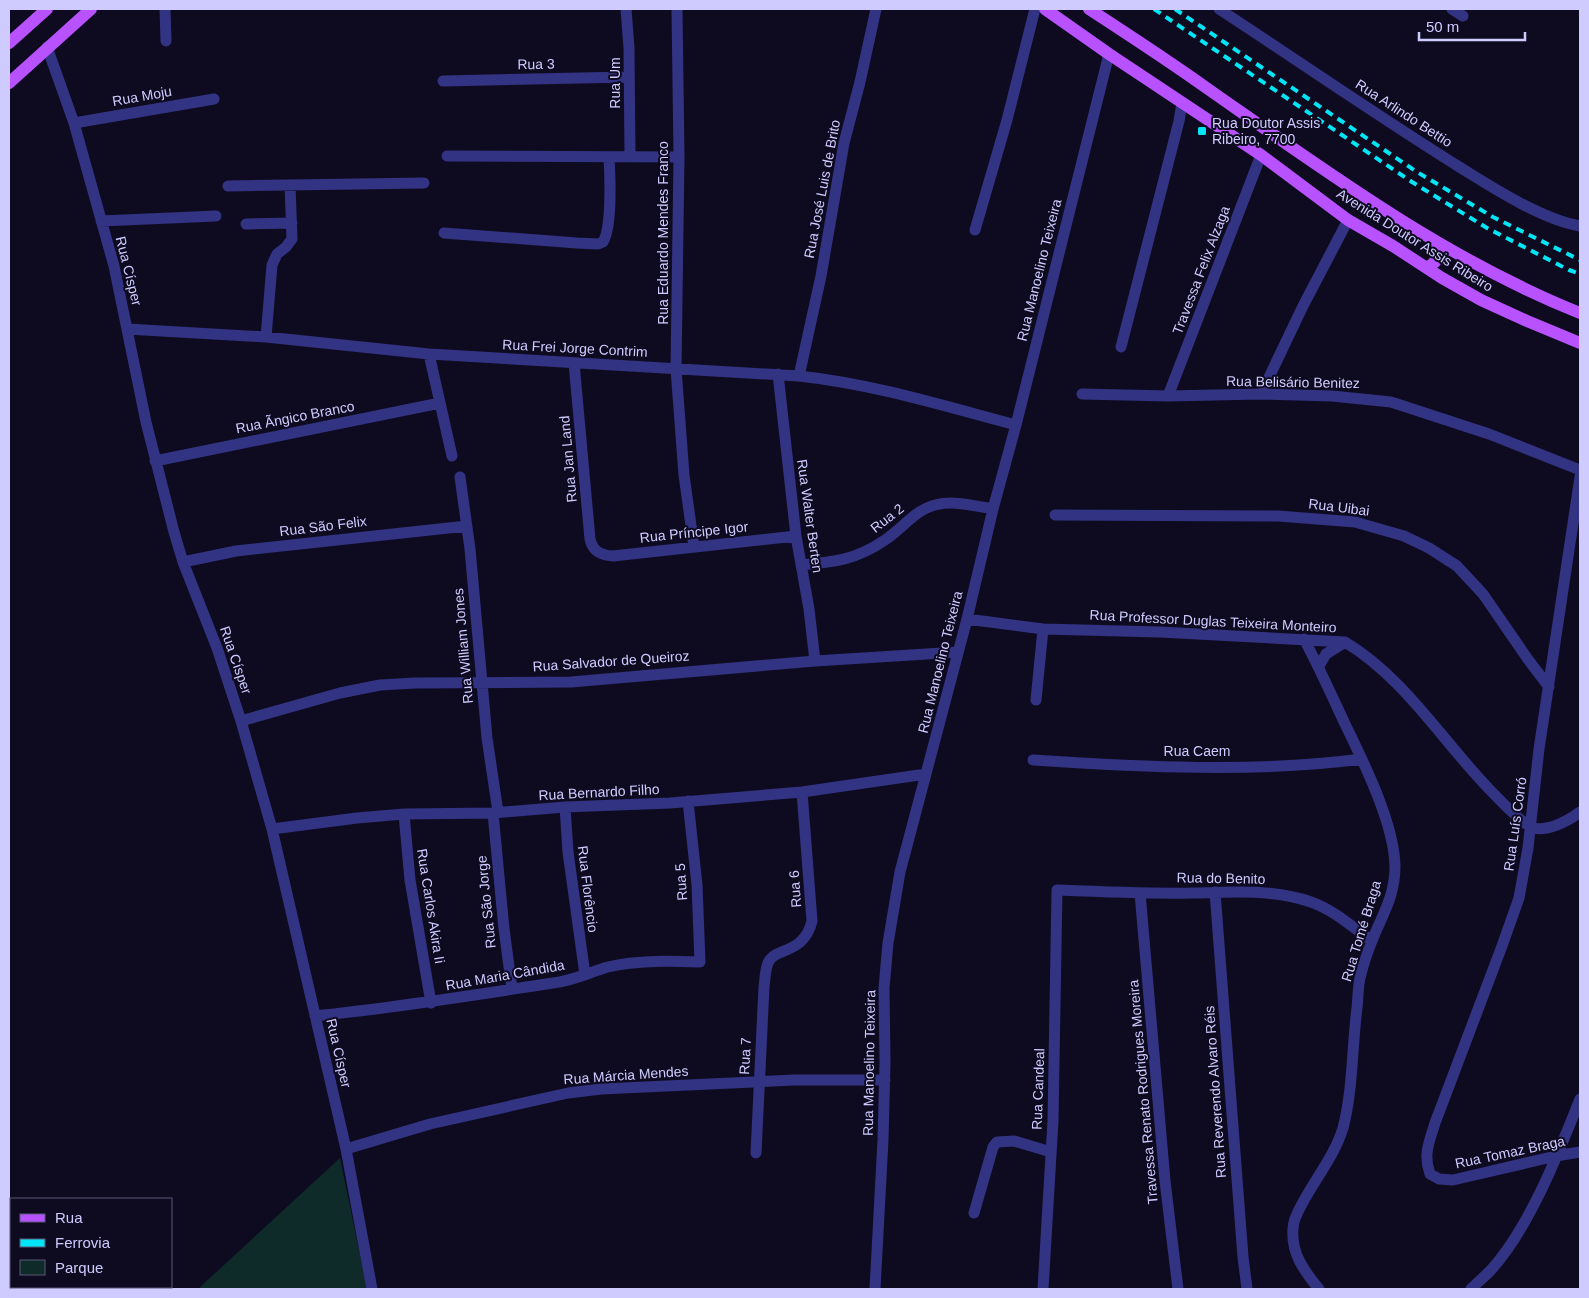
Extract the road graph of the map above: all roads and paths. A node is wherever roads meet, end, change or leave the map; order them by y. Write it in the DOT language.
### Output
graph roads {
  1 [pos="47,9"];
  2 [pos="91,9"];
  3 [pos="165,9"];
  4 [pos="626,9"];
  5 [pos="677,9"];
  6 [pos="876,9"];
  7 [pos="1035,9"];
  8 [pos="1045,9"];
  9 [pos="1089,9"];
  10 [pos="1219,9"];
  11 [pos="1452,9"];
  12 [pos="1463,16"];
  13 [pos="166,40"];
  14 [pos="9,43"];
  15 [pos="47,47"];
  16 [pos="1109,54"];
  17 [pos="629,78"];
  18 [pos="443,81"];
  19 [pos="9,83"];
  20 [pos="214,99"];
  21 [pos="1182,103"];
  22 [pos="74,123"];
  23 [pos="1261,155"];
  24 [pos="447,156"];
  25 [pos="609,157"];
  26 [pos="630,157"];
  27 [pos="679,157"];
  28 [pos="424,183"];
  29 [pos="290,185"];
  30 [pos="228,186"];
  31 [pos="216,216"];
  32 [pos="1348,220"];
  33 [pos="101,221"];
  34 [pos="292,223"];
  35 [pos="246,224"];
  36 [pos="1580,226"];
  37 [pos="975,230"];
  38 [pos="444,233"];
  39 [pos="1438,243"];
  40 [pos="1427,268"];
  41 [pos="1580,312"];
  42 [pos="127,329"];
  43 [pos="266,337"];
  44 [pos="1580,343"];
  45 [pos="1121,347"];
  46 [pos="429,354"];
  47 [pos="574,363"];
  48 [pos="676,369"];
  49 [pos="778,374"];
  50 [pos="799,376"];
  51 [pos="1082,394"];
  52 [pos="1262,394"];
  53 [pos="1168,396"];
  54 [pos="440,403"];
  55 [pos="1016,425"];
  56 [pos="452,456"];
  57 [pos="155,461"];
  58 [pos="1580,470"];
  59 [pos="460,477"];
  60 [pos="1580,477"];
  61 [pos="993,509"];
  62 [pos="1055,515"];
  63 [pos="467,526"];
  64 [pos="796,536"];
  65 [pos="694,547"];
  66 [pos="596,551"];
  67 [pos="184,562"];
  68 [pos="801,566"];
  69 [pos="967,619"];
  70 [pos="1043,629"];
  71 [pos="1304,639"];
  72 [pos="1345,642"];
  73 [pos="958,652"];
  74 [pos="815,661"];
  75 [pos="1319,666"];
  76 [pos="481,682"];
  77 [pos="1549,687"];
  78 [pos="1036,700"];
  79 [pos="241,721"];
  80 [pos="1362,759"];
  81 [pos="1033,760"];
  82 [pos="926,774"];
  83 [pos="802,792"];
  84 [pos="688,801"];
  85 [pos="565,807"];
  86 [pos="1580,812"];
  87 [pos="495,813"];
  88 [pos="404,814"];
  89 [pos="1531,827"];
  90 [pos="272,829"];
  91 [pos="1057,890"];
  92 [pos="1215,892"];
  93 [pos="1140,893"];
  94 [pos="1372,941"];
  95 [pos="700,962"];
  96 [pos="768,962"];
  97 [pos="585,975"];
  98 [pos="512,989"];
  99 [pos="431,1003"];
  100 [pos="315,1016"];
  101 [pos="885,1080"];
  102 [pos="759,1082"];
  103 [pos="1580,1099"];
  104 [pos="346,1149"];
  105 [pos="1052,1152"];
  106 [pos="1580,1152"];
  107 [pos="756,1153"];
  108 [pos="1556,1156"];
  109 [pos="1426,1162"];
  110 [pos="974,1214"];
  111 [pos="372,1289"];
  112 [pos="875,1289"];
  113 [pos="1043,1289"];
  114 [pos="1178,1289"];
  115 [pos="1247,1289"];
  116 [pos="1319,1289"];
  117 [pos="1470,1289"];
  1 -- 14 [label="main road"];
  2 -- 15 [label="main road"];
  3 -- 13 [label="street"];
  4 -- 17 [label="street, Rua Um"];
  5 -- 27 [label="street, Rua Eduardo Mendes Franco"];
  6 -- 50 [label="street, Rua José Luis de Brito"];
  7 -- 37 [label="street"];
  8 -- 16 [label="main road, Avenida Doutor Assis Ribeiro"];
  9 -- 39 [label="main road, Avenida Doutor Assis Ribeiro"];
  10 -- 36 [label="street, Rua Arlindo Bettio"];
  11 -- 12 [label="street"];
  15 -- 19 [label="main road"];
  15 -- 22 [label="street, Rua Císper"];
  16 -- 21 [label="main road, Avenida Doutor Assis Ribeiro"];
  16 -- 55 [label="street, Rua Manoelino Teixeira"];
  17 -- 18 [label="street, Rua 3"];
  17 -- 26 [label="street, Rua Um"];
  20 -- 22 [label="street, Rua Moju"];
  21 -- 23 [label="main road, Avenida Doutor Assis Ribeiro"];
  21 -- 45 [label="street"];
  22 -- 33 [label="street, Rua Císper"];
  23 -- 32 [label="main road, Avenida Doutor Assis Ribeiro"];
  23 -- 53 [label="street, Travessa Felix Alzaga"];
  24 -- 25 [label="street"];
  25 -- 26 [label="street"];
  25 -- 38 [label="street"];
  26 -- 27 [label="street"];
  27 -- 48 [label="street, Rua Eduardo Mendes Franco"];
  28 -- 29 [label="street"];
  29 -- 30 [label="street"];
  29 -- 34 [label="street"];
  31 -- 33 [label="street"];
  32 -- 40 [label="main road, Avenida Doutor Assis Ribeiro"];
  32 -- 52 [label="street"];
  33 -- 42 [label="street, Rua Císper"];
  34 -- 35 [label="street"];
  34 -- 43 [label="street"];
  39 -- 40 [label="main road"];
  39 -- 41 [label="main road, Avenida Doutor Assis Ribeiro"];
  40 -- 44 [label="main road, Avenida Doutor Assis Ribeiro"];
  42 -- 43 [label="street, Rua Frei Jorge Contrim"];
  42 -- 57 [label="street, Rua Císper"];
  43 -- 46 [label="street, Rua Frei Jorge Contrim"];
  46 -- 47 [label="street, Rua Frei Jorge Contrim"];
  46 -- 54 [label="street"];
  47 -- 48 [label="street, Rua Frei Jorge Contrim"];
  47 -- 66 [label="street, Rua Jan Land"];
  48 -- 49 [label="street, Rua Frei Jorge Contrim"];
  48 -- 65 [label="street, Rua Eduardo Mendes Franco"];
  49 -- 50 [label="street, Rua Frei Jorge Contrim"];
  49 -- 64 [label="street, Rua Walter Berten"];
  50 -- 55 [label="street, Rua Frei Jorge Contrim"];
  51 -- 53 [label="street, Rua Belisário Benitez"];
  52 -- 53 [label="street, Rua Belisário Benitez"];
  52 -- 58 [label="street, Rua Belisário Benitez"];
  54 -- 56 [label="street"];
  54 -- 57 [label="street, Rua Ãngico Branco"];
  55 -- 61 [label="street, Rua Manoelino Teixeira"];
  57 -- 67 [label="street, Rua Císper"];
  59 -- 63 [label="street, Rua William Jones"];
  60 -- 77 [label="street, Rua Luís Corró"];
  61 -- 68 [label="street, Rua 2"];
  61 -- 69 [label="street, Rua Manoelino Teixeira"];
  62 -- 77 [label="street, Rua Uibai"];
  63 -- 67 [label="street, Rua São Felix"];
  63 -- 76 [label="street, Rua William Jones"];
  64 -- 65 [label="street, Rua Príncipe Igor"];
  64 -- 68 [label="street, Rua Walter Berten"];
  65 -- 66 [label="street, Rua Príncipe Igor"];
  67 -- 79 [label="street, Rua Císper"];
  68 -- 74 [label="street, Rua Walter Berten"];
  69 -- 70 [label="street, Rua Professor Duglas Teixeira Monteiro"];
  69 -- 73 [label="street, Rua Manoelino Teixeira"];
  70 -- 71 [label="street, Rua Professor Duglas Teixeira Monteiro"];
  70 -- 78 [label="street"];
  71 -- 72 [label="street, Rua Professor Duglas Teixeira Monteiro"];
  71 -- 75 [label="street, Rua Tomé Braga"];
  72 -- 75 [label="street"];
  72 -- 89 [label="street, Rua Professor Duglas Teixeira Monteiro"];
  73 -- 74 [label="street, Rua Salvador de Queiroz"];
  73 -- 82 [label="street, Rua Manoelino Teixeira"];
  74 -- 76 [label="street, Rua Salvador de Queiroz"];
  75 -- 80 [label="street, Rua Tomé Braga"];
  76 -- 79 [label="street, Rua Salvador de Queiroz"];
  76 -- 87 [label="street, Rua William Jones"];
  77 -- 89 [label="street, Rua Luís Corró"];
  79 -- 90 [label="street, Rua Císper"];
  80 -- 81 [label="street, Rua Caem"];
  80 -- 94 [label="street, Rua Tomé Braga"];
  82 -- 83 [label="street, Rua Bernardo Filho"];
  82 -- 101 [label="street, Rua Manoelino Teixeira"];
  83 -- 84 [label="street, Rua Bernardo Filho"];
  83 -- 96 [label="street, Rua 6"];
  84 -- 85 [label="street, Rua Bernardo Filho"];
  84 -- 95 [label="street, Rua 5"];
  85 -- 87 [label="street, Rua Bernardo Filho"];
  85 -- 97 [label="street, Rua Florêncio"];
  86 -- 89 [label="street"];
  87 -- 88 [label="street, Rua Bernardo Filho"];
  87 -- 98 [label="street, Rua São Jorge"];
  88 -- 90 [label="street, Rua Bernardo Filho"];
  88 -- 99 [label="street, Rua Carlos Akira Ii"];
  89 -- 109 [label="street, Rua Luís Corró"];
  90 -- 100 [label="street, Rua Císper"];
  91 -- 93 [label="street, Rua do Benito"];
  91 -- 105 [label="street, Rua Candeal"];
  92 -- 93 [label="street, Rua do Benito"];
  92 -- 94 [label="street, Rua do Benito"];
  92 -- 115 [label="street, Rua Reverendo Alvaro Réis"];
  93 -- 114 [label="street, Travessa Renato Rodrigues Moreira"];
  94 -- 116 [label="street, Rua Tomé Braga"];
  95 -- 97 [label="street, Rua Maria Cândida"];
  96 -- 102 [label="street, Rua 7"];
  97 -- 98 [label="street, Rua Maria Cândida"];
  98 -- 99 [label="street, Rua Maria Cândida"];
  99 -- 100 [label="street, Rua Maria Cândida"];
  100 -- 104 [label="street, Rua Císper"];
  101 -- 102 [label="street, Rua Márcia Mendes"];
  101 -- 112 [label="street, Rua Manoelino Teixeira"];
  102 -- 104 [label="street, Rua Márcia Mendes"];
  102 -- 107 [label="street, Rua 7"];
  103 -- 108 [label="street"];
  104 -- 111 [label="street, Rua Císper"];
  105 -- 110 [label="street"];
  105 -- 113 [label="street, Rua Candeal"];
  106 -- 108 [label="street, Rua Tomaz Braga"];
  108 -- 109 [label="street, Rua Tomaz Braga"];
  108 -- 117 [label="street"];
}
